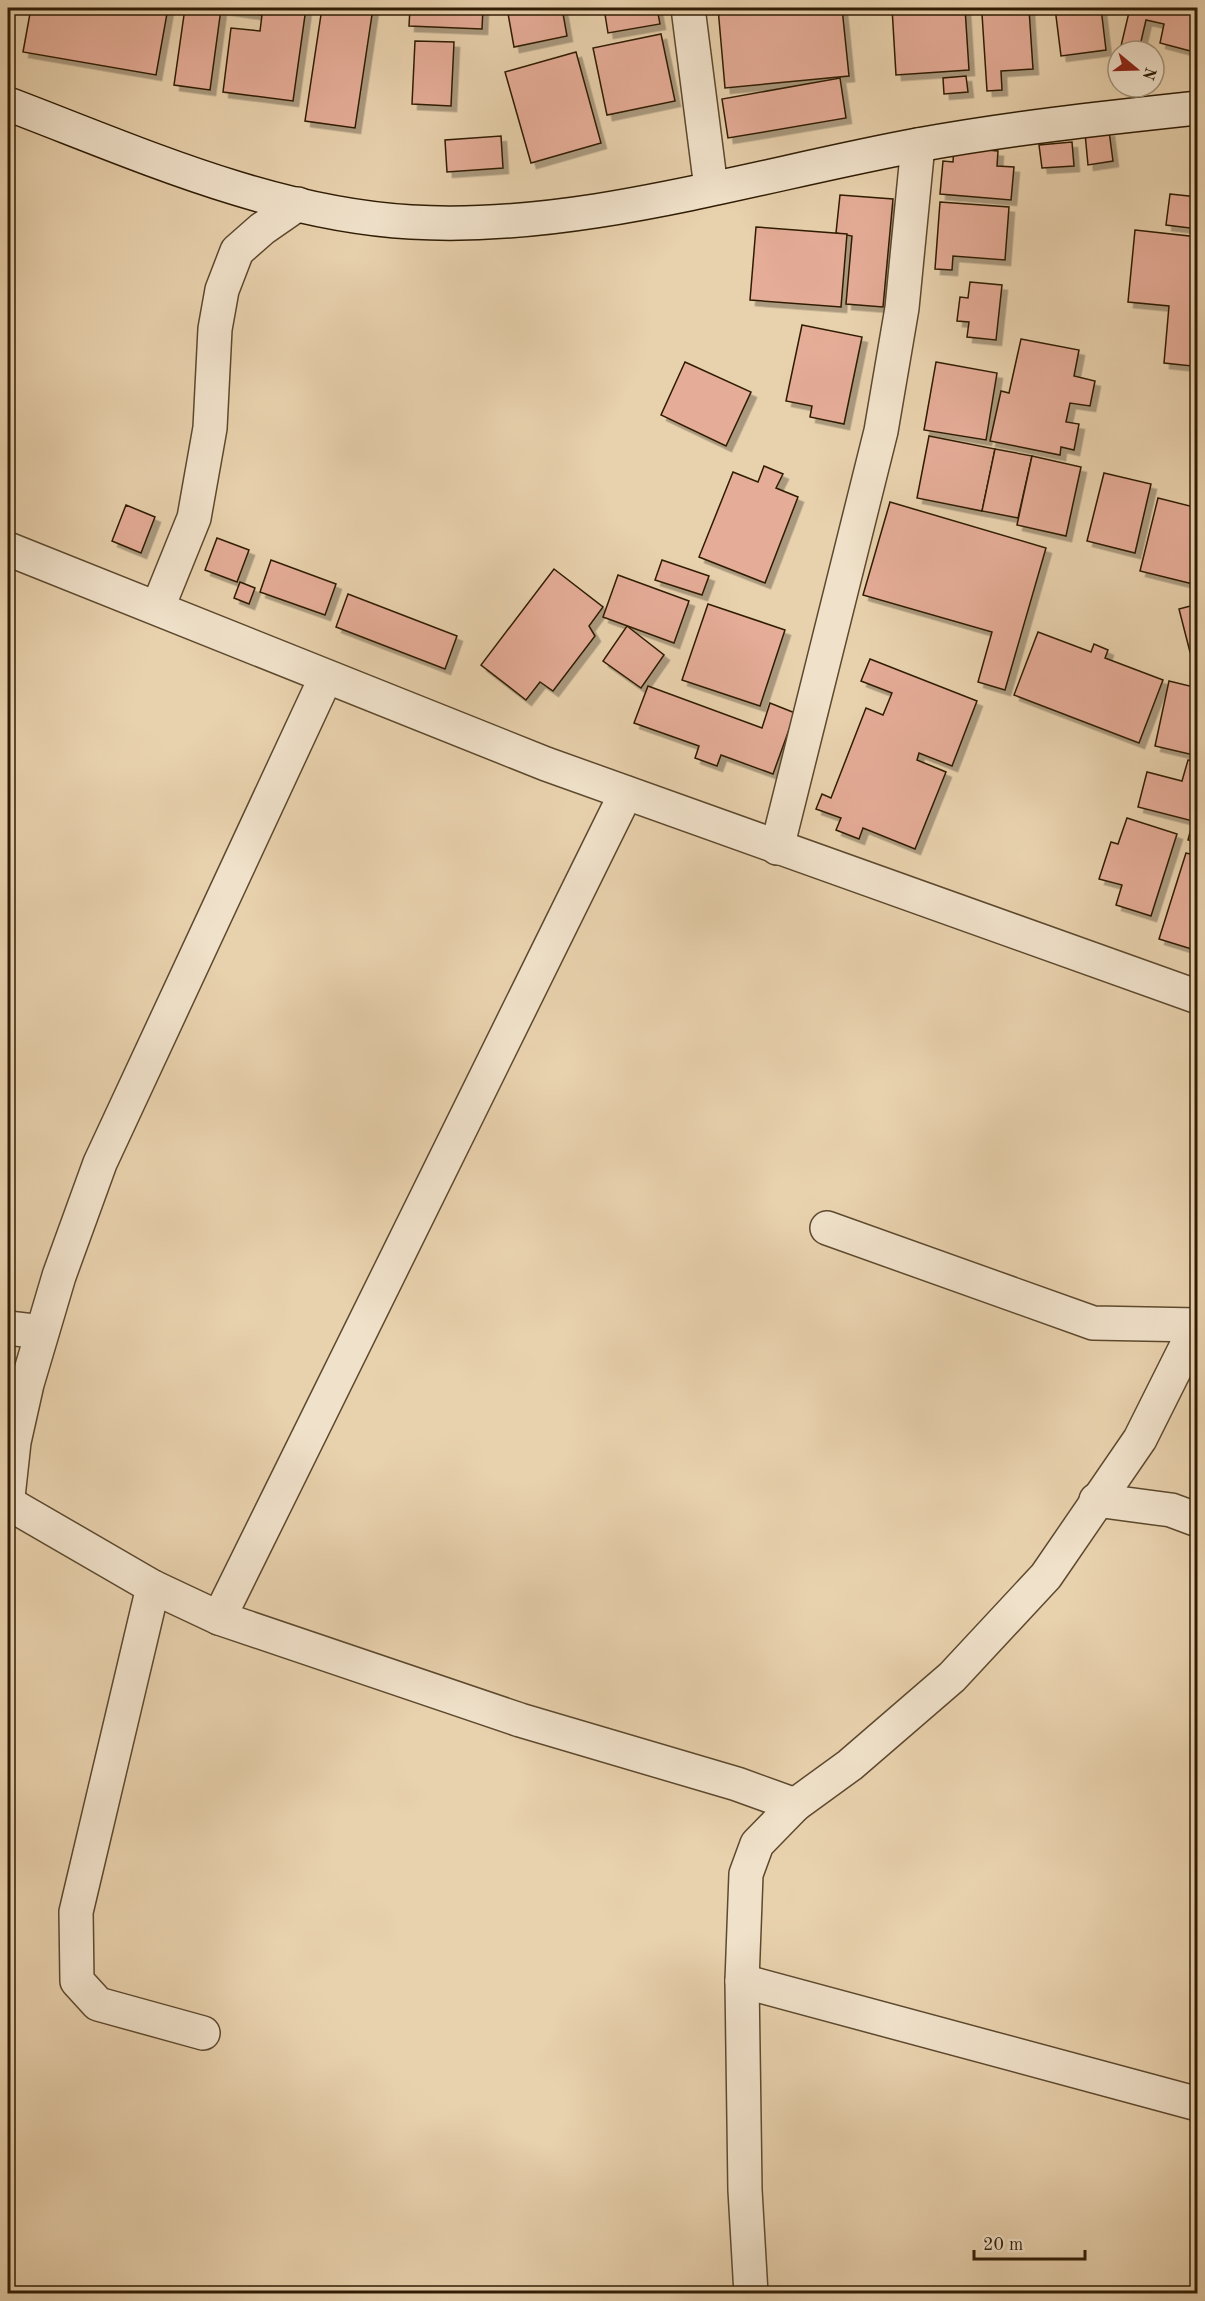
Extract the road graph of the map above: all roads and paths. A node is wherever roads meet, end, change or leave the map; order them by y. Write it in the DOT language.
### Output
graph roads {
  1 [pos="688,8"];
  2 [pos="8,104"];
  3 [pos="1197,108"];
  4 [pos="918,145"];
  5 [pos="711,188"];
  6 [pos="298,204"];
  7 [pos="8,549"];
  8 [pos="158,607"];
  9 [pos="326,677"];
  10 [pos="626,793"];
  11 [pos="777,848"];
  12 [pos="1197,997"];
  13 [pos="827,1228"];
  14 [pos="1197,1325"];
  15 [pos="8,1328"];
  16 [pos="42,1332"];
  17 [pos="8,1497"];
  18 [pos="1096,1500"];
  19 [pos="8,1503"];
  20 [pos="1197,1520"];
  21 [pos="153,1587"];
  22 [pos="219,1618"];
  23 [pos="795,1805"];
  24 [pos="741,1981"];
  25 [pos="203,2033"];
  26 [pos="1197,2104"];
  27 [pos="751,2294"];
  1 -- 5 [label="street"];
  2 -- 6 [label="street"];
  3 -- 4 [label="street"];
  4 -- 5 [label="street"];
  4 -- 11 [label="street"];
  5 -- 6 [label="street"];
  6 -- 8 [label="street"];
  7 -- 8 [label="street"];
  8 -- 9 [label="street"];
  9 -- 10 [label="street"];
  9 -- 16 [label="street"];
  10 -- 11 [label="street"];
  10 -- 22 [label="street"];
  11 -- 12 [label="street"];
  13 -- 14 [label="street"];
  14 -- 18 [label="street"];
  15 -- 16 [label="street"];
  16 -- 17 [label="street"];
  18 -- 20 [label="street"];
  18 -- 23 [label="street"];
  19 -- 21 [label="street"];
  21 -- 22 [label="street"];
  21 -- 25 [label="street"];
  22 -- 23 [label="street"];
  23 -- 24 [label="street"];
  24 -- 26 [label="street"];
  24 -- 27 [label="street"];
}
